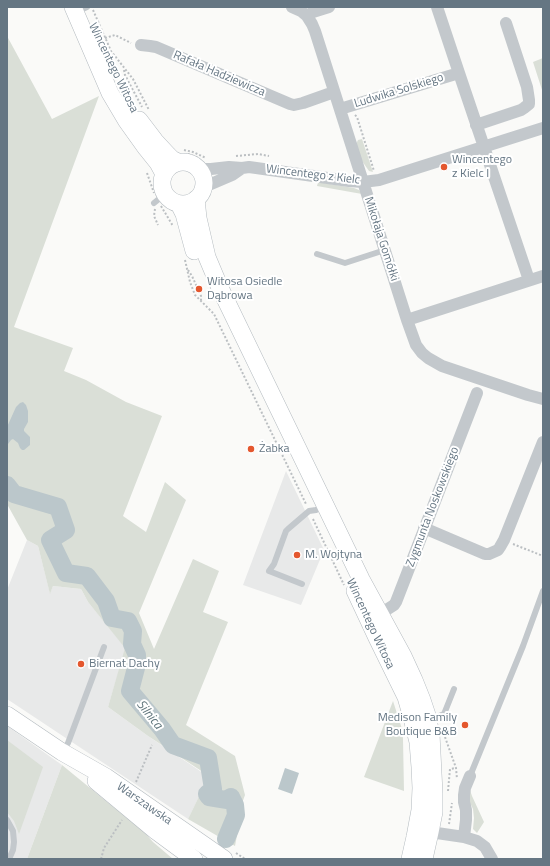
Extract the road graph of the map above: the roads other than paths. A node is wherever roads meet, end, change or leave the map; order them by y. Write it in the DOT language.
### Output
graph roads {
  1 [pos="292,7"];
  2 [pos="329,7"];
  3 [pos="437,7"];
  4 [pos="83,8"];
  5 [pos="307,16"];
  6 [pos="506,23"];
  7 [pos="141,45"];
  8 [pos="459,73"];
  9 [pos="334,92"];
  10 [pos="340,109"];
  11 [pos="476,126"];
  12 [pos="543,128"];
  13 [pos="483,147"];
  14 [pos="180,156"];
  15 [pos="205,164"];
  16 [pos="242,168"];
  17 [pos="164,174"];
  18 [pos="363,182"];
  19 [pos="200,193"];
  20 [pos="164,200"];
  21 [pos="384,250"];
  22 [pos="317,254"];
  23 [pos="543,276"];
  24 [pos="528,280"];
  25 [pos="407,320"];
  26 [pos="477,393"];
  27 [pos="543,399"];
  28 [pos="543,442"];
  29 [pos="317,509"];
  30 [pos="424,528"];
  31 [pos="302,584"];
  32 [pos="543,591"];
  33 [pos="380,614"];
  34 [pos="104,647"];
  35 [pos="454,689"];
  36 [pos="7,715"];
  37 [pos="428,720"];
  38 [pos="62,752"];
  39 [pos="470,776"];
  40 [pos="7,820"];
  41 [pos="430,832"];
  42 [pos="464,837"];
  43 [pos="196,854"];
  44 [pos="231,857"];
  45 [pos="9,859"];
  46 [pos="410,859"];
  47 [pos="424,859"];
  48 [pos="492,859"];
  1 -- 5 [label="street"];
  2 -- 5 [label="street"];
  3 -- 8 [label="street, Ludwika Solskiego"];
  4 -- 14 [label="main road, Wincentego Witosa"];
  4 -- 17 [label="main road, Wincentego Witosa"];
  5 -- 9 [label="street, Mikołaja Gomółki"];
  6 -- 11 [label="street"];
  7 -- 9 [label="street, Rafała Hadziewicza"];
  8 -- 10 [label="street, Ludwika Solskiego"];
  8 -- 11 [label="street, Ludwika Solskiego"];
  9 -- 10 [label="street, Mikołaja Gomółki"];
  10 -- 18 [label="street, Mikołaja Gomółki"];
  11 -- 13 [label="street, Ludwika Solskiego"];
  12 -- 13 [label="street, Wincentego z Kielc"];
  13 -- 18 [label="street, Wincentego z Kielc"];
  13 -- 24 [label="street, Ludwika Solskiego"];
  14 -- 15 [label="main road"];
  14 -- 17 [label="main road"];
  15 -- 16 [label="street, Wincentego z Kielc"];
  15 -- 19 [label="main road, Wincentego Witosa"];
  16 -- 18 [label="street, Wincentego z Kielc"];
  16 -- 19 [label="street"];
  17 -- 20 [label="main road, Wincentego Witosa"];
  18 -- 21 [label="street, Mikołaja Gomółki"];
  19 -- 20 [label="main road"];
  19 -- 29 [label="main road, Wincentego Witosa"];
  20 -- 29 [label="main road, Wincentego Witosa"];
  21 -- 22 [label="lane"];
  21 -- 25 [label="street, Mikołaja Gomółki"];
  23 -- 24 [label="street"];
  24 -- 25 [label="street"];
  25 -- 27 [label="street, Mikołaja Gomółki"];
  26 -- 30 [label="street, Zygmunta Noskowskiego"];
  28 -- 30 [label="street"];
  29 -- 31 [label="lane"];
  29 -- 33 [label="main road, Wincentego Witosa"];
  29 -- 46 [label="main road, Wincentego Witosa"];
  30 -- 33 [label="street, Zygmunta Noskowskiego"];
  32 -- 39 [label="lane"];
  33 -- 37 [label="main road, Wincentego Witosa"];
  34 -- 38 [label="lane"];
  35 -- 37 [label="lane"];
  36 -- 38 [label="main road, Warszawska"];
  37 -- 41 [label="main road, Wincentego Witosa"];
  38 -- 43 [label="main road, Warszawska"];
  39 -- 42 [label="street"];
  40 -- 45 [label="lane"];
  41 -- 42 [label="street"];
  41 -- 47 [label="main road, Wincentego Witosa"];
  42 -- 48 [label="street"];
  43 -- 44 [label="main road, Warszawska"];
}
